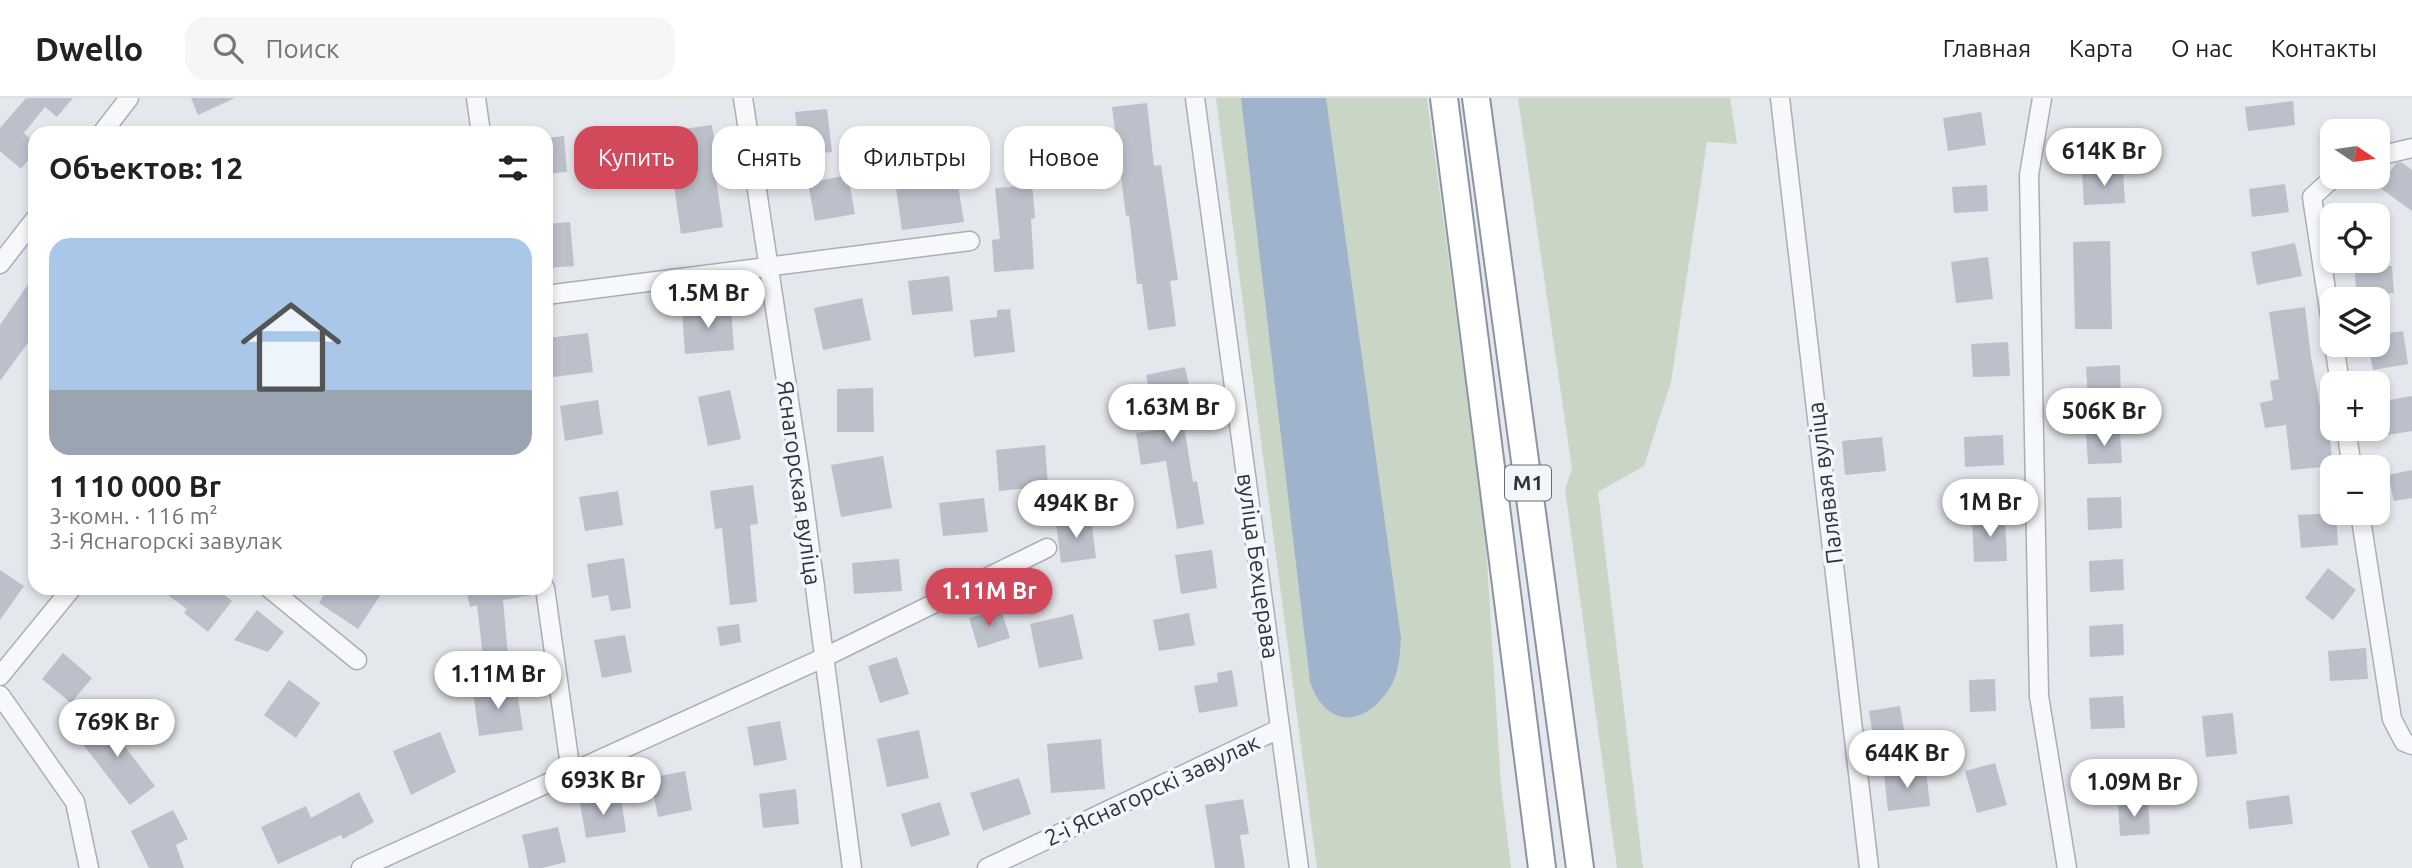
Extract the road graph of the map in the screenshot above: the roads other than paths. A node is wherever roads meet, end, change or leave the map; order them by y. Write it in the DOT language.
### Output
graph roads {
  1 [pos="129,98"];
  2 [pos="476,98"];
  3 [pos="743,98"];
  4 [pos="1195,98"];
  5 [pos="1444,98"];
  6 [pos="1476,98"];
  7 [pos="1780,98"];
  8 [pos="2042,98"];
  9 [pos="107,126"];
  10 [pos="480,126"];
  11 [pos="2412,148"];
  12 [pos="2390,153"];
  13 [pos="2320,189"];
  14 [pos="28,228"];
  15 [pos="970,241"];
  16 [pos="0,264"];
  17 [pos="767,267"];
  18 [pos="2326,287"];
  19 [pos="553,294"];
  20 [pos="2362,525"];
  21 [pos="1047,548"];
  22 [pos="66,595"];
  23 [pos="277,595"];
  24 [pos="546,595"];
  25 [pos="822,658"];
  26 [pos="356,660"];
  27 [pos="0,676"];
  28 [pos="0,695"];
  29 [pos="1279,729"];
  30 [pos="2412,745"];
  31 [pos="571,773"];
  32 [pos="89,868"];
  33 [pos="361,868"];
  34 [pos="852,868"];
  35 [pos="987,868"];
  36 [pos="1299,868"];
  37 [pos="1542,868"];
  38 [pos="1580,868"];
  39 [pos="1870,868"];
  40 [pos="2067,868"];
  1 -- 9 [label="street"];
  2 -- 10 [label="street"];
  3 -- 17 [label="street, Яснагорская вуліца"];
  4 -- 29 [label="street, вуліца Бехцерава"];
  5 -- 37 [label="highway, М1"];
  6 -- 38 [label="highway, М1"];
  7 -- 39 [label="street, Палявая вуліца"];
  8 -- 40 [label="street"];
  11 -- 12 [label="street"];
  13 -- 18 [label="street"];
  14 -- 16 [label="street"];
  15 -- 17 [label="street"];
  17 -- 19 [label="street"];
  17 -- 25 [label="street, Яснагорская вуліца"];
  20 -- 30 [label="street"];
  21 -- 25 [label="street"];
  22 -- 27 [label="street"];
  23 -- 26 [label="street"];
  24 -- 31 [label="street"];
  25 -- 31 [label="street"];
  25 -- 34 [label="street, Яснагорская вуліца"];
  28 -- 32 [label="street"];
  29 -- 35 [label="street, 2-і Яснагорскі завулак"];
  29 -- 36 [label="street, вуліца Бехцерава"];
  31 -- 33 [label="street"];
}
